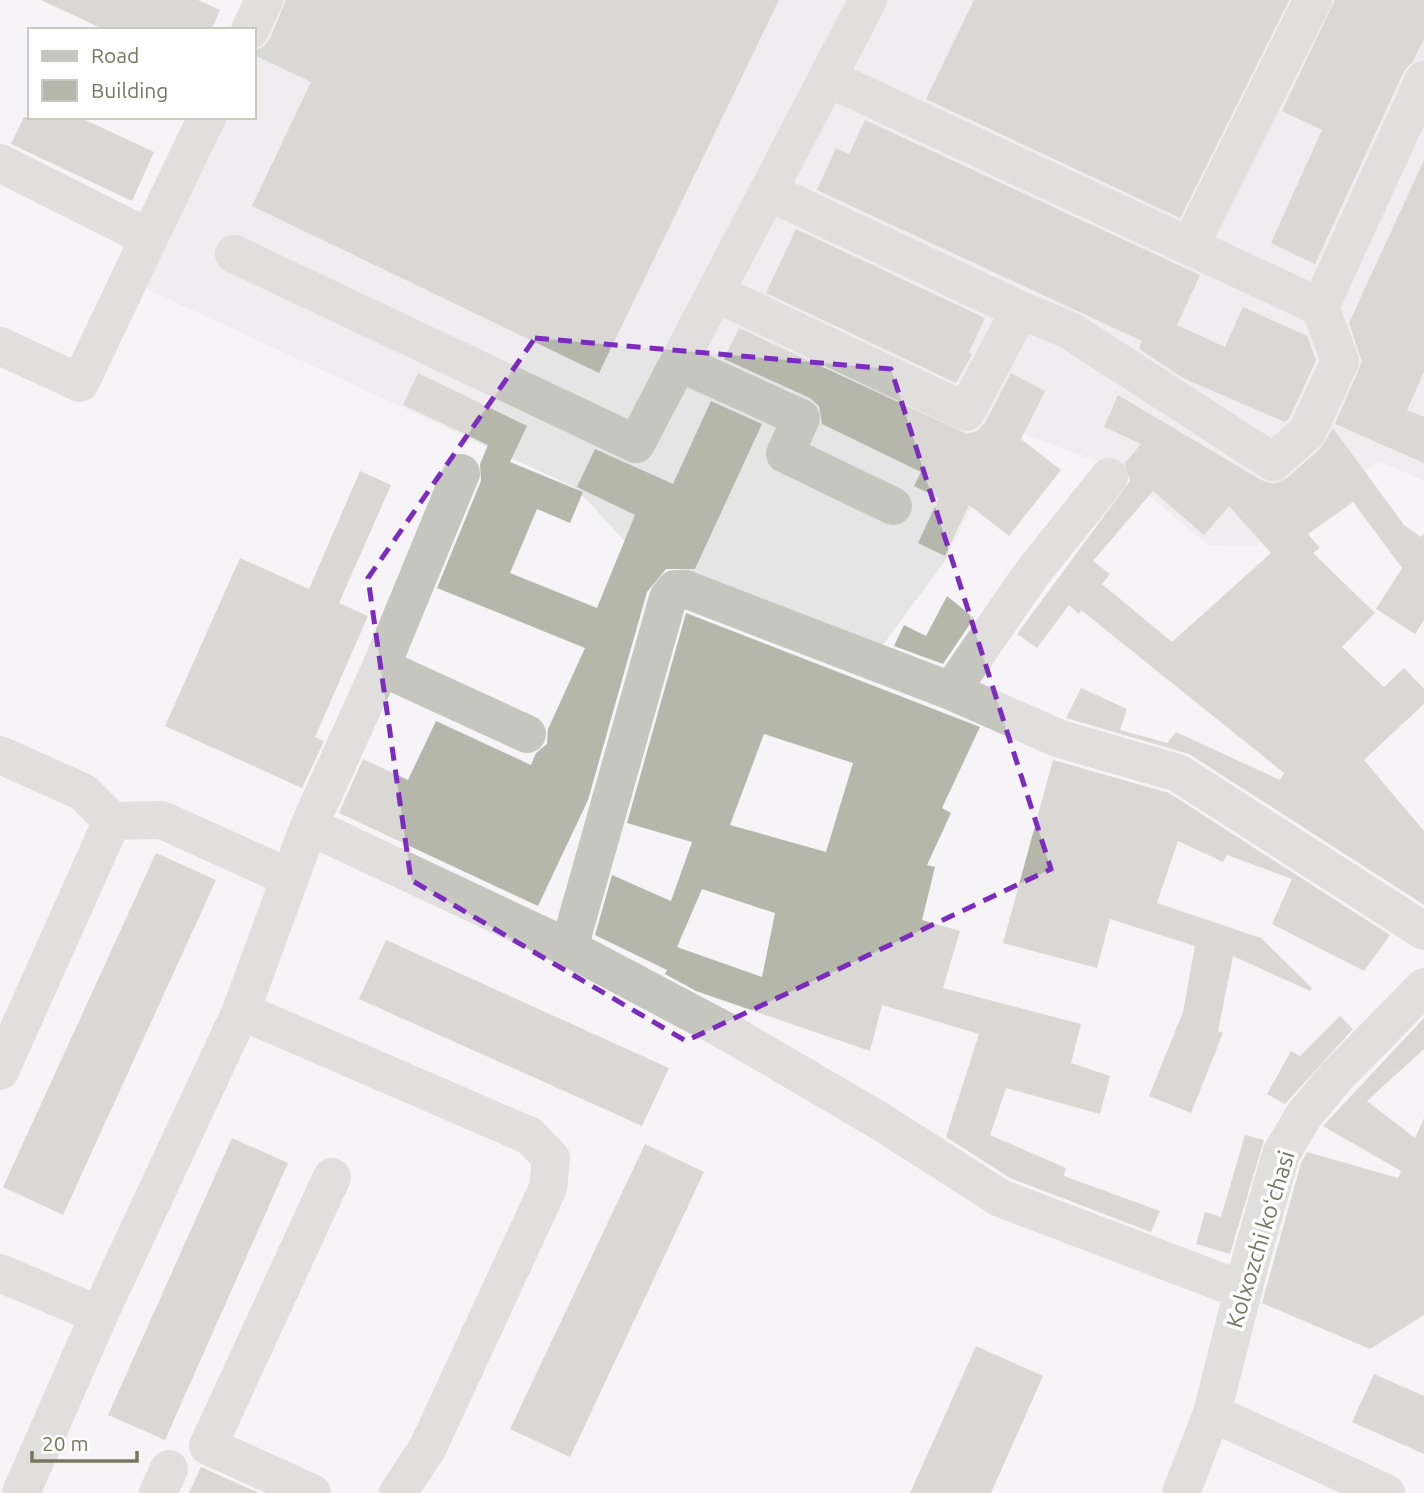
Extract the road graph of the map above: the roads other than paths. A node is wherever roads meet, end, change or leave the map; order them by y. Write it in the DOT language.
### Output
graph roads {
  1 [pos="264,0"];
  2 [pos="868,0"];
  3 [pos="1313,0"];
  4 [pos="251,28"];
  5 [pos="828,78"];
  6 [pos="1424,80"];
  7 [pos="207,119"];
  8 [pos="0,163"];
  9 [pos="769,192"];
  10 [pos="149,238"];
  11 [pos="1190,246"];
  12 [pos="234,254"];
  13 [pos="716,293"];
  14 [pos="1320,307"];
  15 [pos="1020,310"];
  16 [pos="0,346"];
  17 [pos="680,363"];
  18 [pos="461,473"];
  19 [pos="1109,477"];
  20 [pos="893,506"];
  21 [pos="381,667"];
  22 [pos="951,691"];
  23 [pos="527,734"];
  24 [pos="2,762"];
  25 [pos="112,821"];
  26 [pos="309,826"];
  27 [pos="288,877"];
  28 [pos="1424,931"];
  29 [pos="569,947"];
  30 [pos="1424,987"];
  31 [pos="241,1011"];
  32 [pos="0,1071"];
  33 [pos="332,1177"];
  34 [pos="0,1273"];
  35 [pos="1242,1290"];
  36 [pos="99,1315"];
  37 [pos="1212,1413"];
  38 [pos="21,1493"];
  39 [pos="312,1493"];
  40 [pos="398,1493"];
  41 [pos="1181,1493"];
  42 [pos="1386,1493"];
  1 -- 4 [label="street"];
  2 -- 5 [label="street"];
  3 -- 11 [label="street"];
  5 -- 9 [label="street"];
  5 -- 11 [label="street"];
  6 -- 14 [label="street"];
  7 -- 10 [label="street"];
  8 -- 10 [label="street"];
  9 -- 13 [label="street"];
  9 -- 15 [label="street"];
  10 -- 16 [label="street"];
  11 -- 14 [label="street"];
  12 -- 17 [label="street"];
  13 -- 15 [label="street"];
  13 -- 17 [label="street"];
  14 -- 15 [label="street"];
  17 -- 20 [label="street"];
  18 -- 21 [label="street"];
  19 -- 22 [label="street"];
  21 -- 23 [label="street"];
  21 -- 26 [label="street"];
  22 -- 28 [label="street"];
  22 -- 29 [label="street"];
  24 -- 25 [label="street"];
  25 -- 27 [label="street"];
  25 -- 32 [label="street"];
  26 -- 27 [label="street"];
  26 -- 29 [label="street"];
  27 -- 31 [label="street"];
  29 -- 35 [label="street"];
  30 -- 35 [label="street, Kolxozchi koʻchasi"];
  31 -- 36 [label="street"];
  31 -- 40 [label="street"];
  33 -- 39 [label="street"];
  34 -- 36 [label="street"];
  35 -- 37 [label="street, Kolxozchi koʻchasi"];
  36 -- 38 [label="street"];
  37 -- 41 [label="street, Kolxozchi koʻchasi"];
  37 -- 42 [label="street"];
}
